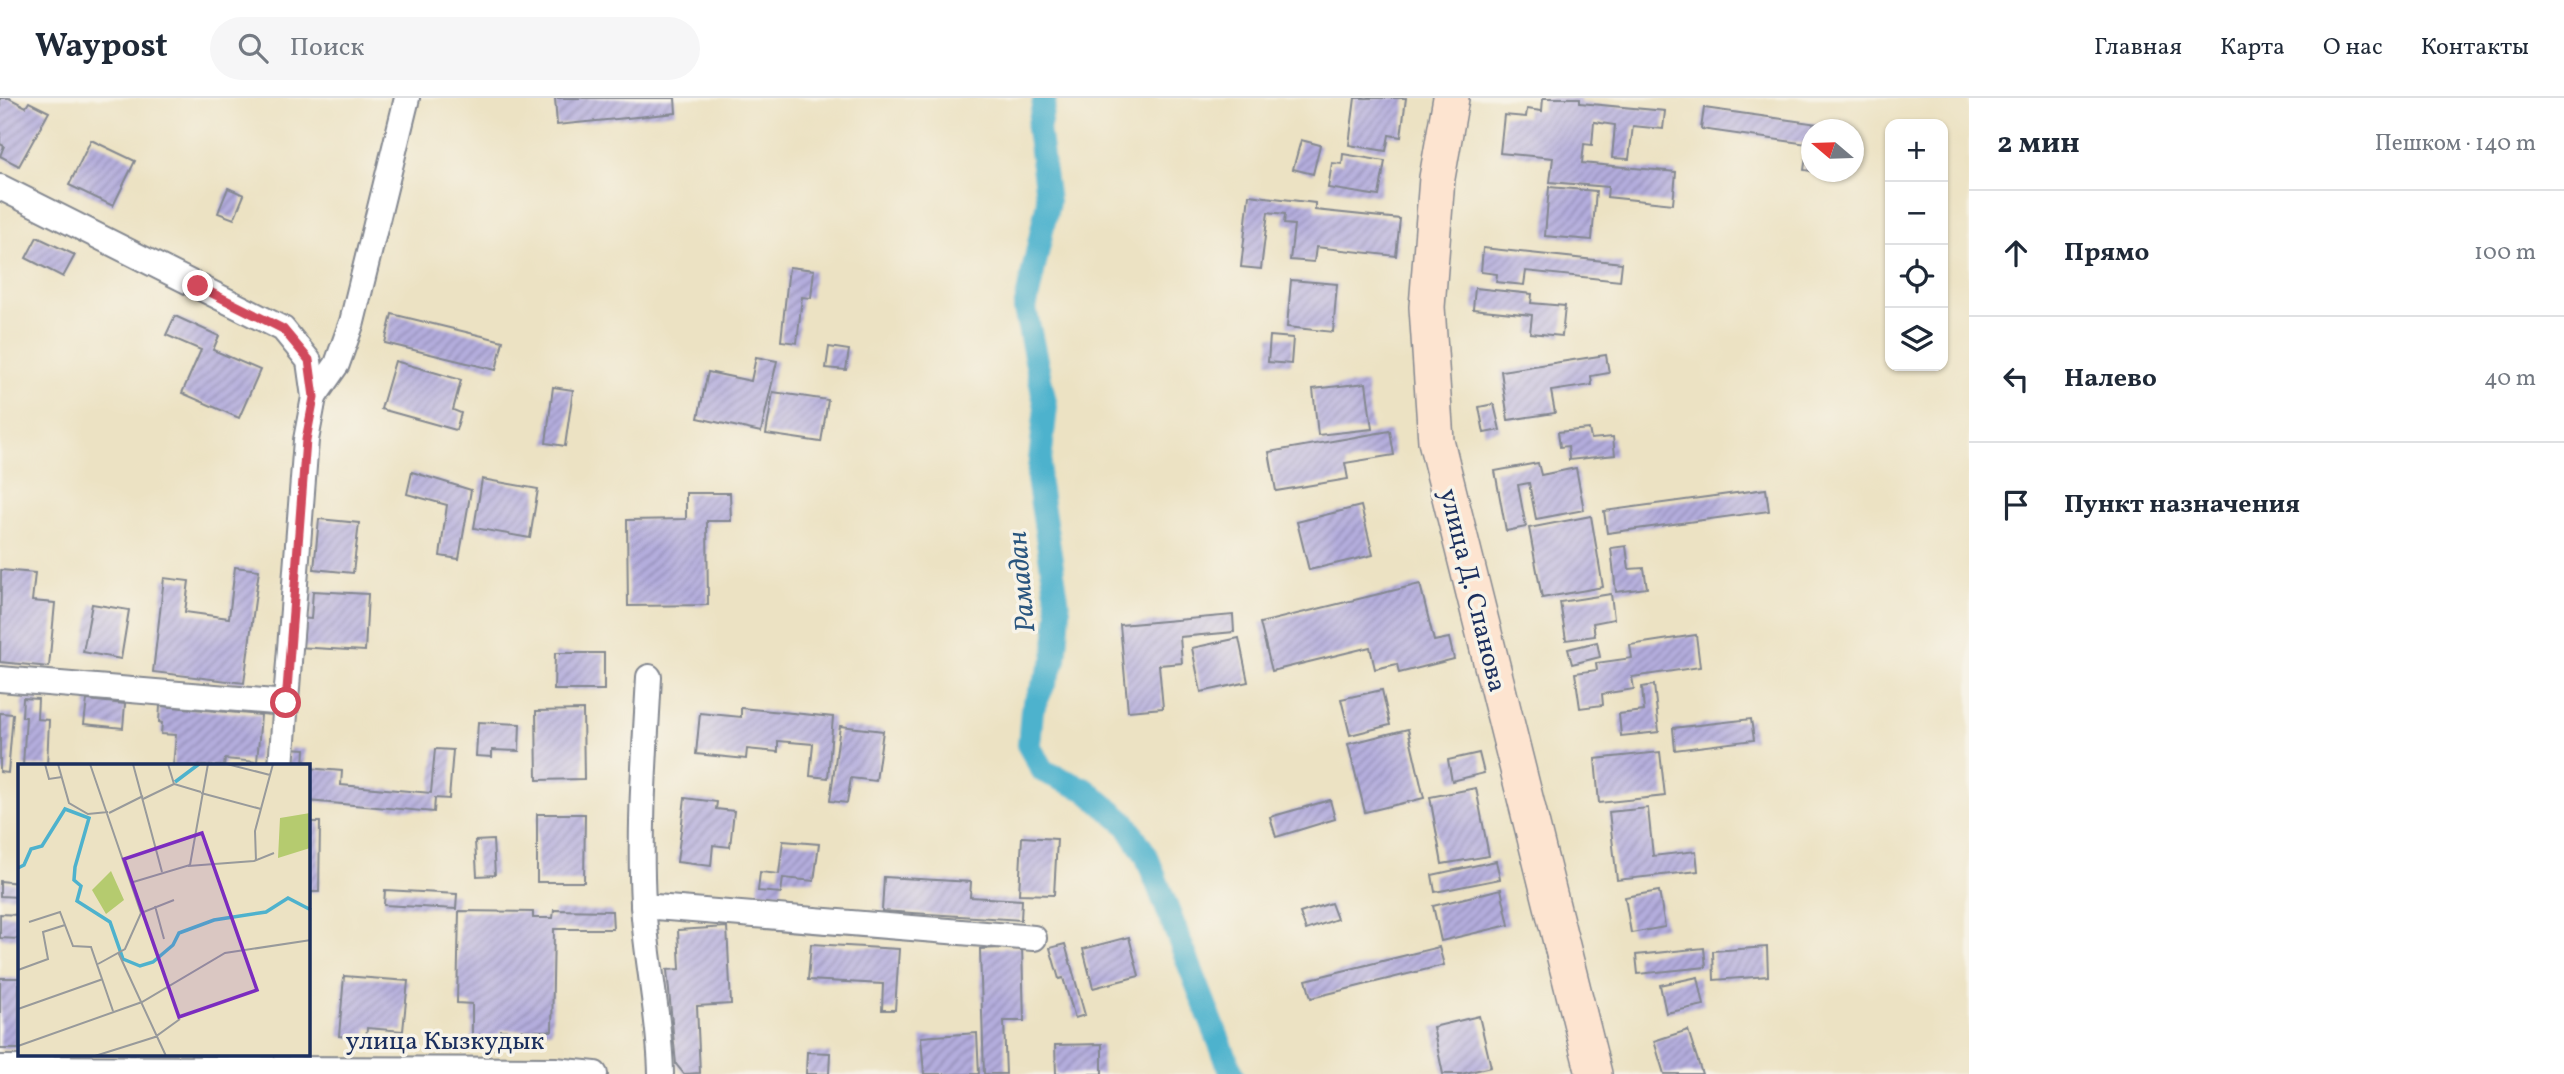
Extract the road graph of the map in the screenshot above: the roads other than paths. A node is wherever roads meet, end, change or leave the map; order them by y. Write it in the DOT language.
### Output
graph roads {
  1 [pos="407,98"];
  2 [pos="1451,98"];
  3 [pos="0,187"];
  4 [pos="314,397"];
  5 [pos="649,677"];
  6 [pos="0,680"];
  7 [pos="286,703"];
  8 [pos="281,764"];
  9 [pos="643,906"];
  10 [pos="1034,938"];
  11 [pos="287,1066"];
  12 [pos="0,1068"];
  13 [pos="595,1074"];
  14 [pos="661,1074"];
  15 [pos="1594,1074"];
  1 -- 4 [label="street"];
  2 -- 15 [label="main road, улица Д. Спанова"];
  3 -- 4 [label="street"];
  4 -- 7 [label="street"];
  5 -- 9 [label="street"];
  6 -- 7 [label="street"];
  7 -- 8 [label="street"];
  9 -- 10 [label="street"];
  9 -- 14 [label="street"];
  11 -- 12 [label="street, улица Кызкудык"];
  11 -- 13 [label="street, улица Кызкудык"];
}
